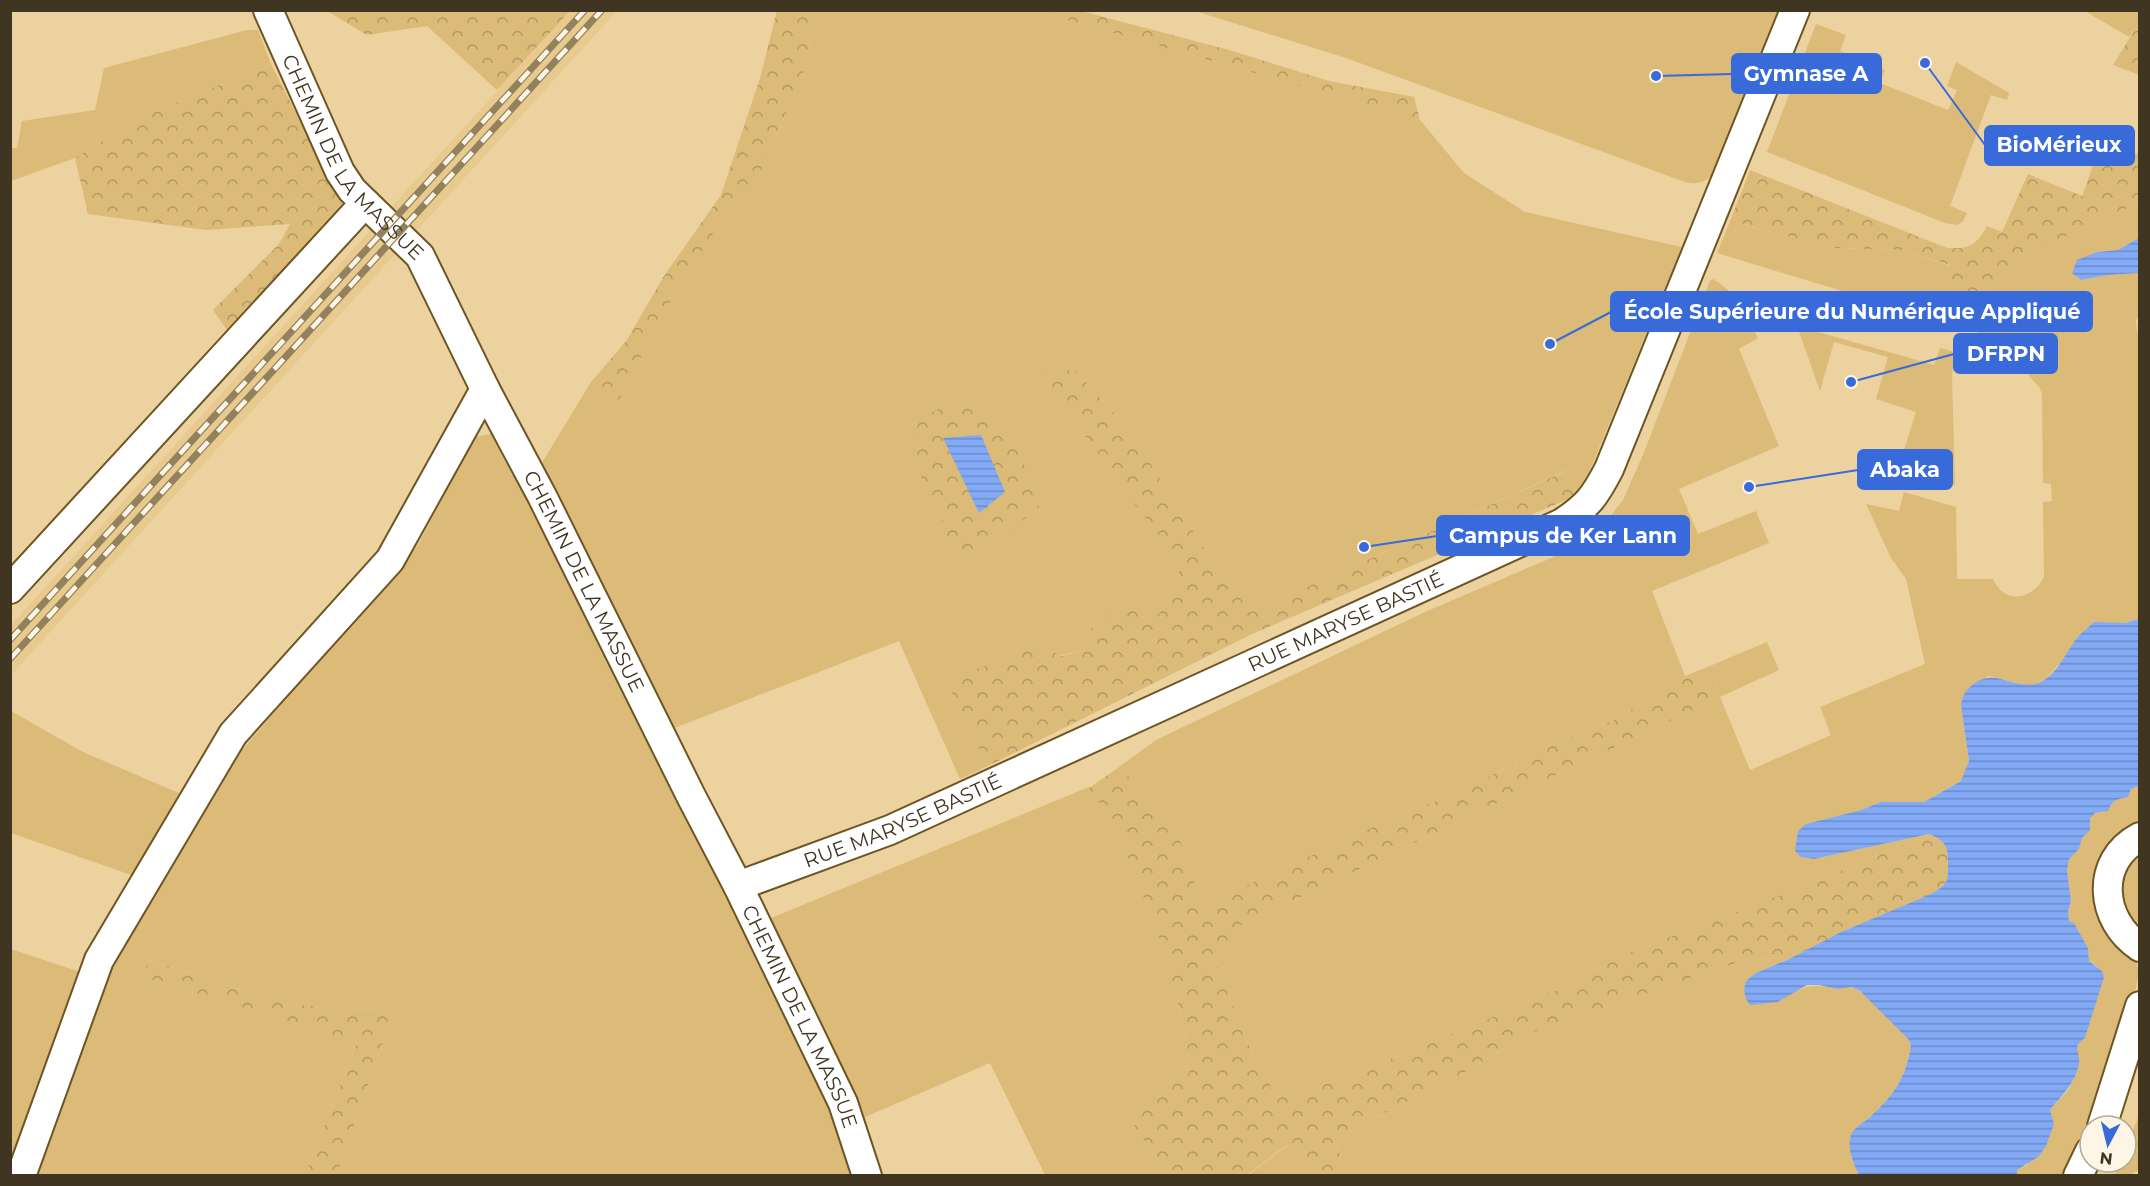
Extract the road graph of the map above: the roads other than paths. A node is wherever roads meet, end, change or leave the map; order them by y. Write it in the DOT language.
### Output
graph roads {
  1 [pos="268,10"];
  2 [pos="1795,10"];
  3 [pos="365,203"];
  4 [pos="485,389"];
  5 [pos="10,589"];
  6 [pos="2139,837"];
  7 [pos="738,886"];
  8 [pos="2139,947"];
  9 [pos="2139,1006"];
  10 [pos="2106,1114"];
  11 [pos="21,1176"];
  12 [pos="867,1176"];
  1 -- 3 [label="street, CHEMIN DE LA MASSUE"];
  2 -- 7 [label="street, RUE MARYSE BASTIÉ"];
  3 -- 4 [label="street, CHEMIN DE LA MASSUE"];
  3 -- 5 [label="street"];
  4 -- 7 [label="street, CHEMIN DE LA MASSUE"];
  4 -- 11 [label="street"];
  6 -- 8 [label="street"];
  7 -- 12 [label="street, CHEMIN DE LA MASSUE"];
  9 -- 10 [label="street"];
}
